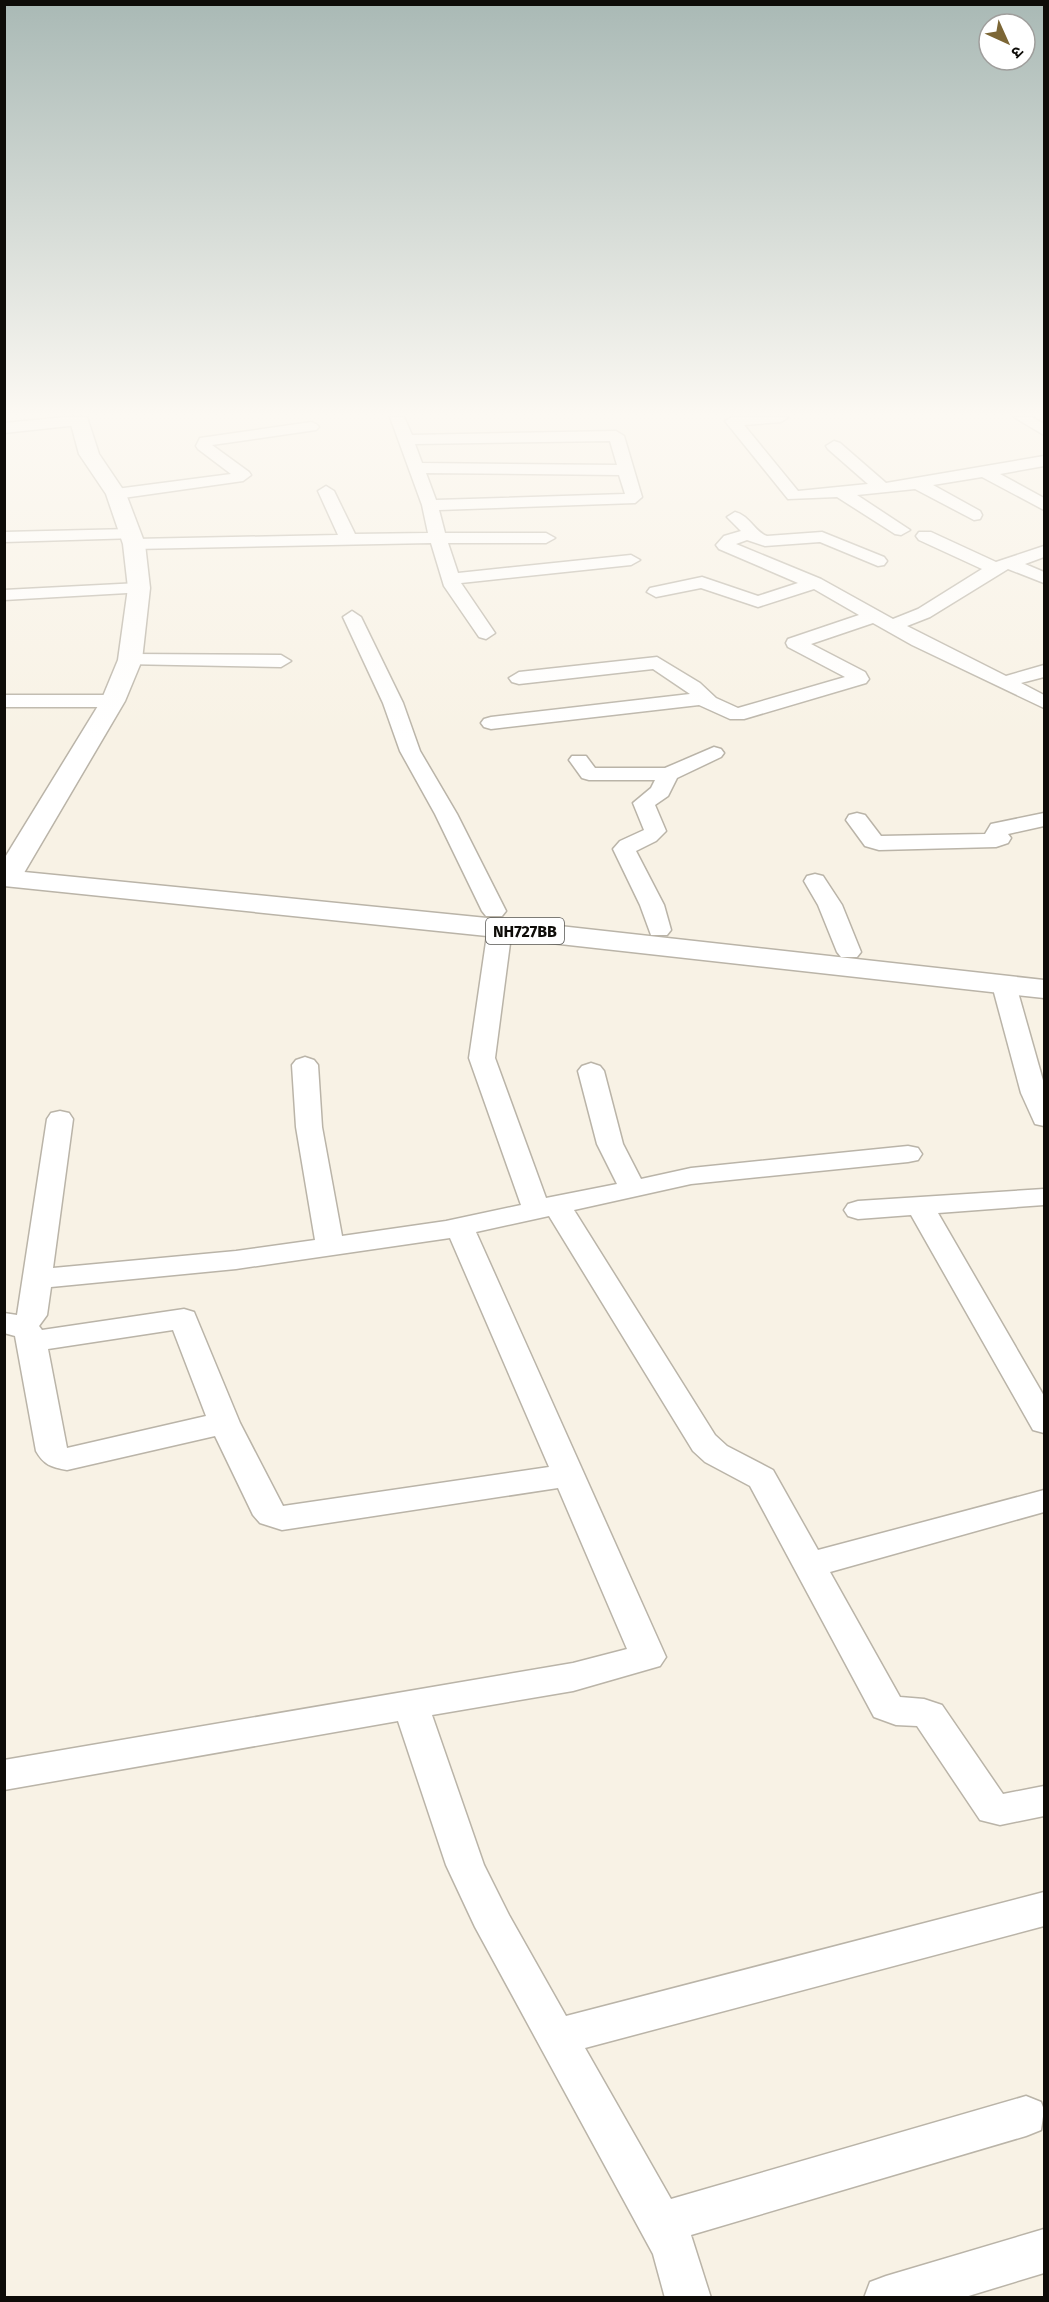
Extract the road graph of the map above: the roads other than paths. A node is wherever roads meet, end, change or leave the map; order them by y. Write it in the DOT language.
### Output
graph roads {
  1 [pos="127,524"];
  2 [pos="342,524"];
  3 [pos="435,524"];
  4 [pos="744,524"];
  5 [pos="892,524"];
  6 [pos="901,530"];
  7 [pos="751,536"];
  8 [pos="925,536"];
  9 [pos="4,537"];
  10 [pos="438,538"];
  11 [pos="546,538"];
  12 [pos="133,539"];
  13 [pos="349,539"];
  14 [pos="1044,551"];
  15 [pos="631,560"];
  16 [pos="878,561"];
  17 [pos="1001,565"];
  18 [pos="1044,578"];
  19 [pos="450,579"];
  20 [pos="815,583"];
  21 [pos="139,588"];
  22 [pos="657,592"];
  23 [pos="4,595"];
  24 [pos="352,617"];
  25 [pos="883,621"];
  26 [pos="486,633"];
  27 [pos="130,660"];
  28 [pos="280,661"];
  29 [pos="1044,671"];
  30 [pos="519,678"];
  31 [pos="1005,682"];
  32 [pos="707,700"];
  33 [pos="4,701"];
  34 [pos="112,701"];
  35 [pos="1044,702"];
  36 [pos="491,723"];
  37 [pos="714,753"];
  38 [pos="579,760"];
  39 [pos="668,774"];
  40 [pos="857,820"];
  41 [pos="1044,820"];
  42 [pos="8,870"];
  43 [pos="815,881"];
  44 [pos="497,920"];
  45 [pos="659,930"];
  46 [pos="849,952"];
  47 [pos="1044,972"];
  48 [pos="1004,985"];
  49 [pos="1044,989"];
  50 [pos="305,1065"];
  51 [pos="591,1071"];
  52 [pos="1044,1118"];
  53 [pos="60,1119"];
  54 [pos="908,1154"];
  55 [pos="632,1187"];
  56 [pos="1044,1197"];
  57 [pos="919,1205"];
  58 [pos="546,1207"];
  59 [pos="858,1209"];
  60 [pos="460,1227"];
  61 [pos="330,1247"];
  62 [pos="37,1279"];
  63 [pos="20,1330"];
  64 [pos="1044,1422"];
  65 [pos="224,1423"];
  66 [pos="569,1475"];
  67 [pos="1044,1501"];
  68 [pos="809,1565"];
  69 [pos="411,1706"];
  70 [pos="4,1775"];
  71 [pos="1044,1801"];
  72 [pos="1044,1910"];
  73 [pos="556,2037"];
  74 [pos="1026,2116"];
  75 [pos="661,2223"];
  76 [pos="1044,2251"];
  77 [pos="688,2298"];
  78 [pos="886,2298"];
  1 -- 12 [label="main road"];
  2 -- 13 [label="street"];
  3 -- 10 [label="street"];
  4 -- 7 [label="street"];
  5 -- 6 [label="street"];
  7 -- 16 [label="street"];
  7 -- 20 [label="street"];
  8 -- 17 [label="street"];
  9 -- 12 [label="street"];
  10 -- 11 [label="street"];
  10 -- 13 [label="street"];
  10 -- 19 [label="street"];
  12 -- 13 [label="street"];
  12 -- 21 [label="main road"];
  14 -- 17 [label="street"];
  15 -- 19 [label="street"];
  17 -- 18 [label="street"];
  17 -- 25 [label="street"];
  19 -- 26 [label="street"];
  20 -- 22 [label="street"];
  20 -- 25 [label="street"];
  21 -- 23 [label="street"];
  21 -- 27 [label="main road"];
  24 -- 44 [label="street"];
  25 -- 31 [label="street"];
  25 -- 32 [label="street"];
  27 -- 28 [label="street"];
  27 -- 34 [label="main road"];
  29 -- 31 [label="street"];
  30 -- 32 [label="street"];
  31 -- 35 [label="street"];
  32 -- 36 [label="street"];
  33 -- 34 [label="street"];
  34 -- 42 [label="main road"];
  37 -- 39 [label="street"];
  38 -- 39 [label="street"];
  39 -- 45 [label="street"];
  40 -- 41 [label="street"];
  42 -- 44 [label="main road, NH727BB"];
  43 -- 46 [label="street"];
  44 -- 45 [label="main road, NH727BB"];
  44 -- 48 [label="main road, NH727BB"];
  44 -- 58 [label="street"];
  45 -- 46 [label="main road, NH727BB"];
  46 -- 47 [label="main road, NH727BB"];
  48 -- 49 [label="main road, NH727BB"];
  48 -- 52 [label="street"];
  50 -- 61 [label="street"];
  51 -- 55 [label="street"];
  53 -- 62 [label="street"];
  54 -- 55 [label="street"];
  55 -- 58 [label="street"];
  56 -- 57 [label="street"];
  57 -- 59 [label="street"];
  57 -- 64 [label="street"];
  58 -- 60 [label="street"];
  58 -- 68 [label="street"];
  60 -- 61 [label="street"];
  60 -- 66 [label="street"];
  61 -- 62 [label="street"];
  62 -- 63 [label="street"];
  63 -- 65 [label="street"];
  63 -- 65 [label="street"];
  65 -- 66 [label="street"];
  66 -- 69 [label="street"];
  67 -- 68 [label="street"];
  68 -- 71 [label="street"];
  69 -- 70 [label="street"];
  69 -- 73 [label="street"];
  72 -- 73 [label="street"];
  73 -- 75 [label="street"];
  74 -- 75 [label="street"];
  75 -- 77 [label="street"];
  76 -- 78 [label="street"];
}
